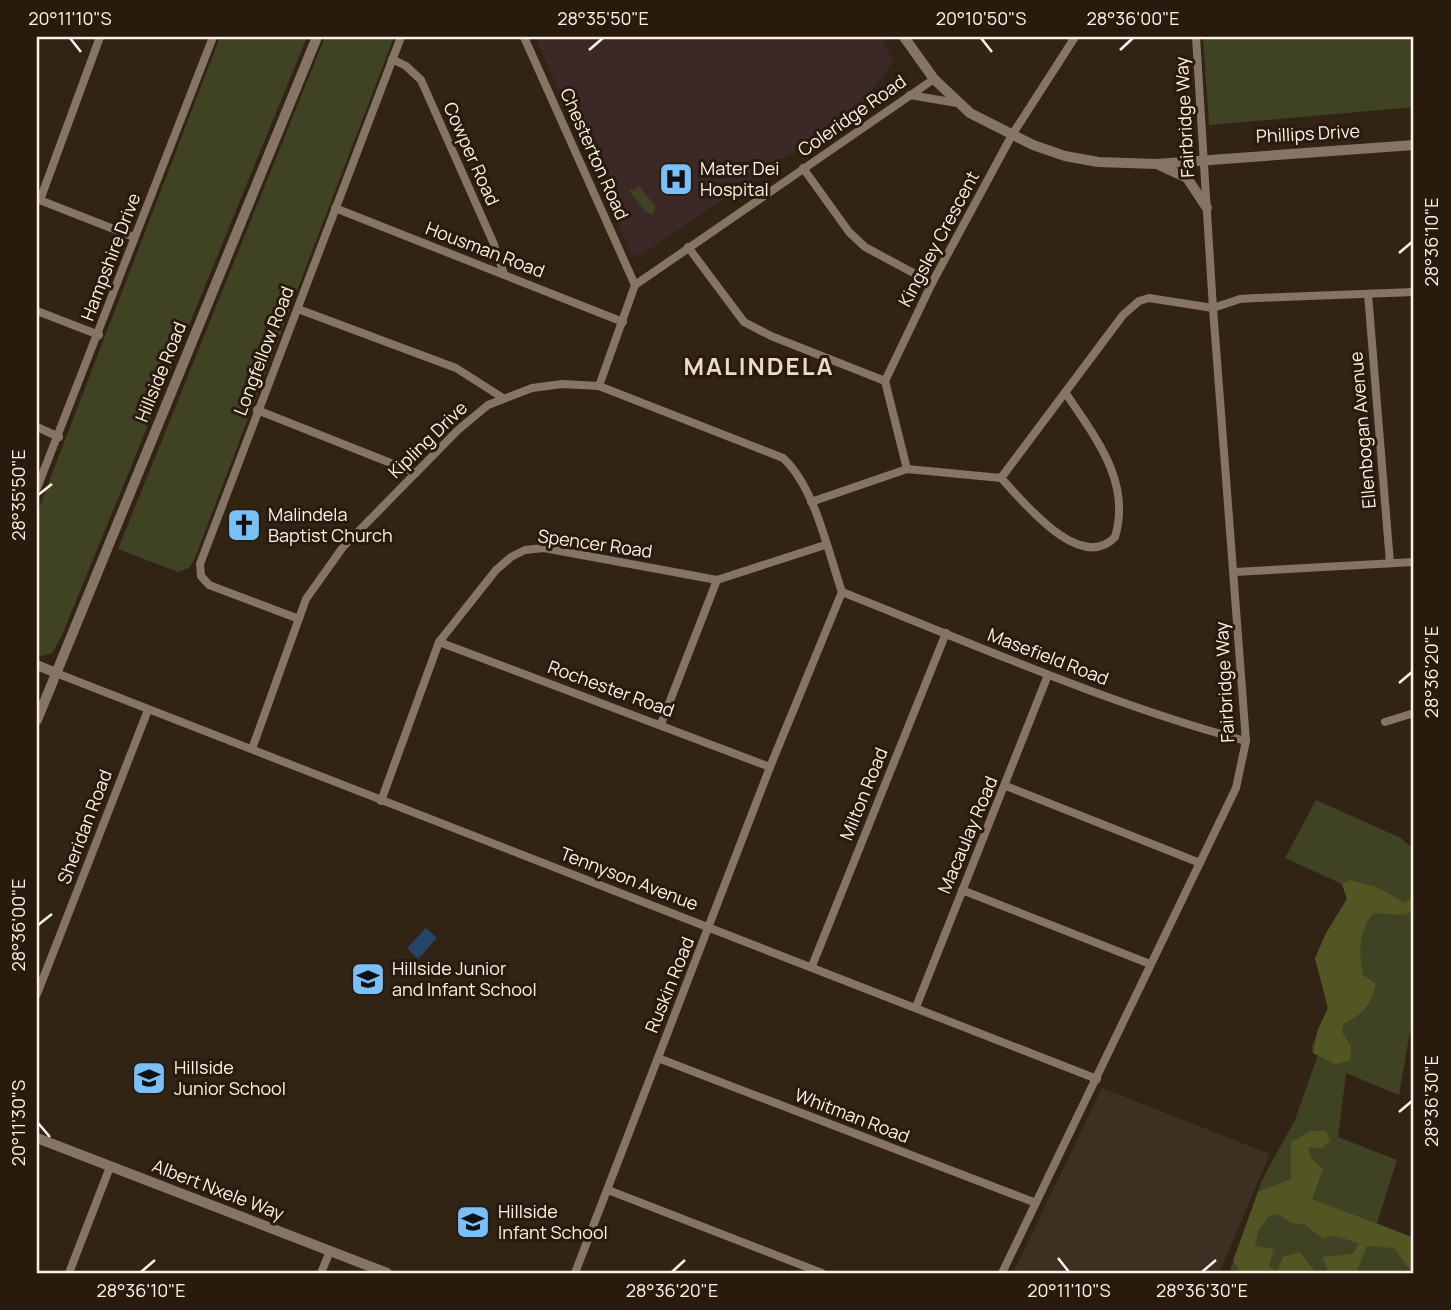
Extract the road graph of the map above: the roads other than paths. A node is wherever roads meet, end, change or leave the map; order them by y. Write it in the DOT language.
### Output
graph roads {
  1 [pos="100,37"];
  2 [pos="213,37"];
  3 [pos="317,37"];
  4 [pos="401,37"];
  5 [pos="524,37"];
  6 [pos="904,37"];
  7 [pos="1075,37"];
  8 [pos="1196,37"];
  9 [pos="392,59"];
  10 [pos="934,79"];
  11 [pos="910,95"];
  12 [pos="957,103"];
  13 [pos="1012,135"];
  14 [pos="1414,145"];
  15 [pos="1203,158"];
  16 [pos="1156,163"];
  17 [pos="803,168"];
  18 [pos="38,200"];
  19 [pos="335,208"];
  20 [pos="1207,208"];
  21 [pos="134,237"];
  22 [pos="688,247"];
  23 [pos="504,274"];
  24 [pos="932,283"];
  25 [pos="635,285"];
  26 [pos="1414,292"];
  27 [pos="1368,295"];
  28 [pos="1213,308"];
  29 [pos="298,309"];
  30 [pos="37,311"];
  31 [pos="623,322"];
  32 [pos="99,335"];
  33 [pos="885,381"];
  34 [pos="599,386"];
  35 [pos="1065,392"];
  36 [pos="503,398"];
  37 [pos="257,410"];
  38 [pos="37,427"];
  39 [pos="59,437"];
  40 [pos="907,469"];
  41 [pos="416,473"];
  42 [pos="1001,478"];
  43 [pos="37,488"];
  44 [pos="811,502"];
  45 [pos="825,545"];
  46 [pos="1414,562"];
  47 [pos="1390,563"];
  48 [pos="1234,572"];
  49 [pos="717,580"];
  50 [pos="842,592"];
  51 [pos="299,619"];
  52 [pos="946,633"];
  53 [pos="439,642"];
  54 [pos="37,665"];
  55 [pos="56,673"];
  56 [pos="1048,675"];
  57 [pos="148,710"];
  58 [pos="1414,713"];
  59 [pos="37,720"];
  60 [pos="1385,722"];
  61 [pos="661,724"];
  62 [pos="1246,741"];
  63 [pos="252,750"];
  64 [pos="770,767"];
  65 [pos="1006,786"];
  66 [pos="381,801"];
  67 [pos="1200,863"];
  68 [pos="962,890"];
  69 [pos="710,926"];
  70 [pos="1150,964"];
  71 [pos="812,966"];
  72 [pos="37,994"];
  73 [pos="916,1007"];
  74 [pos="658,1058"];
  75 [pos="1097,1079"];
  76 [pos="37,1138"];
  77 [pos="110,1167"];
  78 [pos="608,1190"];
  79 [pos="1036,1203"];
  80 [pos="330,1251"];
  81 [pos="69,1273"];
  82 [pos="321,1273"];
  83 [pos="387,1273"];
  84 [pos="575,1273"];
  85 [pos="821,1273"];
  86 [pos="1002,1273"];
  1 -- 18 [label="street"];
  2 -- 21 [label="street, Hampshire Drive"];
  3 -- 55 [label="main road, Hillside Road"];
  4 -- 9 [label="street, Longfellow Road"];
  5 -- 25 [label="street, Chesterton Road"];
  6 -- 10 [label="main road, Phillips Drive"];
  7 -- 13 [label="street, Kingsley Crescent"];
  8 -- 15 [label="street, Fairbridge Way"];
  9 -- 19 [label="street, Longfellow Road"];
  9 -- 23 [label="street, Cowper Road"];
  10 -- 11 [label="street, Coleridge Road"];
  10 -- 12 [label="main road, Phillips Drive"];
  11 -- 12 [label="street"];
  11 -- 17 [label="street, Coleridge Road"];
  12 -- 13 [label="main road, Phillips Drive"];
  13 -- 16 [label="main road, Phillips Drive"];
  13 -- 24 [label="street, Kingsley Crescent"];
  14 -- 15 [label="main road, Phillips Drive"];
  15 -- 16 [label="main road, Phillips Drive"];
  15 -- 20 [label="street, Fairbridge Way"];
  16 -- 20 [label="main road"];
  17 -- 22 [label="street, Coleridge Road"];
  17 -- 24 [label="street"];
  18 -- 21 [label="street"];
  19 -- 23 [label="street, Housman Road"];
  19 -- 29 [label="street, Longfellow Road"];
  20 -- 28 [label="street, Fairbridge Way"];
  21 -- 32 [label="street, Hampshire Drive"];
  22 -- 25 [label="street, Coleridge Road"];
  22 -- 33 [label="street"];
  23 -- 31 [label="street, Housman Road"];
  24 -- 33 [label="street, Kingsley Crescent"];
  25 -- 31 [label="street"];
  26 -- 27 [label="street"];
  27 -- 28 [label="street"];
  27 -- 47 [label="street, Ellenbogan Avenue"];
  28 -- 35 [label="street"];
  28 -- 48 [label="street, Fairbridge Way"];
  29 -- 36 [label="street"];
  29 -- 37 [label="street, Longfellow Road"];
  30 -- 32 [label="street"];
  31 -- 34 [label="street"];
  32 -- 39 [label="street, Hampshire Drive"];
  33 -- 40 [label="street"];
  34 -- 36 [label="street, Kipling Drive"];
  34 -- 44 [label="street, Kipling Drive"];
  35 -- 42 [label="street"];
  35 -- 42 [label="street"];
  36 -- 41 [label="street, Kipling Drive"];
  37 -- 41 [label="street"];
  37 -- 51 [label="street, Longfellow Road"];
  38 -- 39 [label="street"];
  39 -- 43 [label="street, Hampshire Drive"];
  40 -- 42 [label="street"];
  40 -- 44 [label="street"];
  41 -- 51 [label="street, Kipling Drive"];
  44 -- 45 [label="street, Kipling Drive"];
  45 -- 49 [label="street, Spencer Road"];
  45 -- 50 [label="street, Kipling Drive"];
  46 -- 47 [label="street"];
  47 -- 48 [label="street"];
  48 -- 62 [label="street, Fairbridge Way"];
  49 -- 53 [label="street, Spencer Road"];
  49 -- 61 [label="street"];
  50 -- 52 [label="street, Masefield Road"];
  50 -- 64 [label="street, Ruskin Road"];
  51 -- 63 [label="street, Kipling Drive"];
  52 -- 56 [label="street, Masefield Road"];
  52 -- 71 [label="street, Milton Road"];
  53 -- 61 [label="street, Rochester Road"];
  53 -- 66 [label="street, Spencer Road"];
  54 -- 55 [label="main road"];
  55 -- 57 [label="street, Tennyson Avenue"];
  55 -- 59 [label="main road, Hillside Road"];
  56 -- 62 [label="street, Masefield Road"];
  56 -- 65 [label="street, Macaulay Road"];
  57 -- 63 [label="street, Tennyson Avenue"];
  57 -- 72 [label="street, Sheridan Road"];
  58 -- 60 [label="street"];
  61 -- 64 [label="street, Rochester Road"];
  62 -- 67 [label="street, Fairbridge Way"];
  63 -- 66 [label="street, Tennyson Avenue"];
  64 -- 69 [label="street, Ruskin Road"];
  65 -- 67 [label="street"];
  65 -- 68 [label="street, Macaulay Road"];
  66 -- 69 [label="street, Tennyson Avenue"];
  67 -- 70 [label="street, Fairbridge Way"];
  68 -- 70 [label="street"];
  68 -- 73 [label="street, Macaulay Road"];
  69 -- 71 [label="street, Tennyson Avenue"];
  69 -- 74 [label="street, Ruskin Road"];
  70 -- 75 [label="street, Fairbridge Way"];
  71 -- 73 [label="street, Tennyson Avenue"];
  73 -- 75 [label="street, Tennyson Avenue"];
  74 -- 78 [label="street, Ruskin Road"];
  74 -- 79 [label="street, Whitman Road"];
  75 -- 79 [label="street, Fairbridge Way"];
  76 -- 77 [label="main road, Albert Nxele Way"];
  77 -- 80 [label="main road, Albert Nxele Way"];
  77 -- 81 [label="street"];
  78 -- 84 [label="street, Ruskin Road"];
  78 -- 85 [label="street"];
  79 -- 86 [label="street, Fairbridge Way"];
  80 -- 82 [label="street"];
  80 -- 83 [label="main road, Albert Nxele Way"];
}
